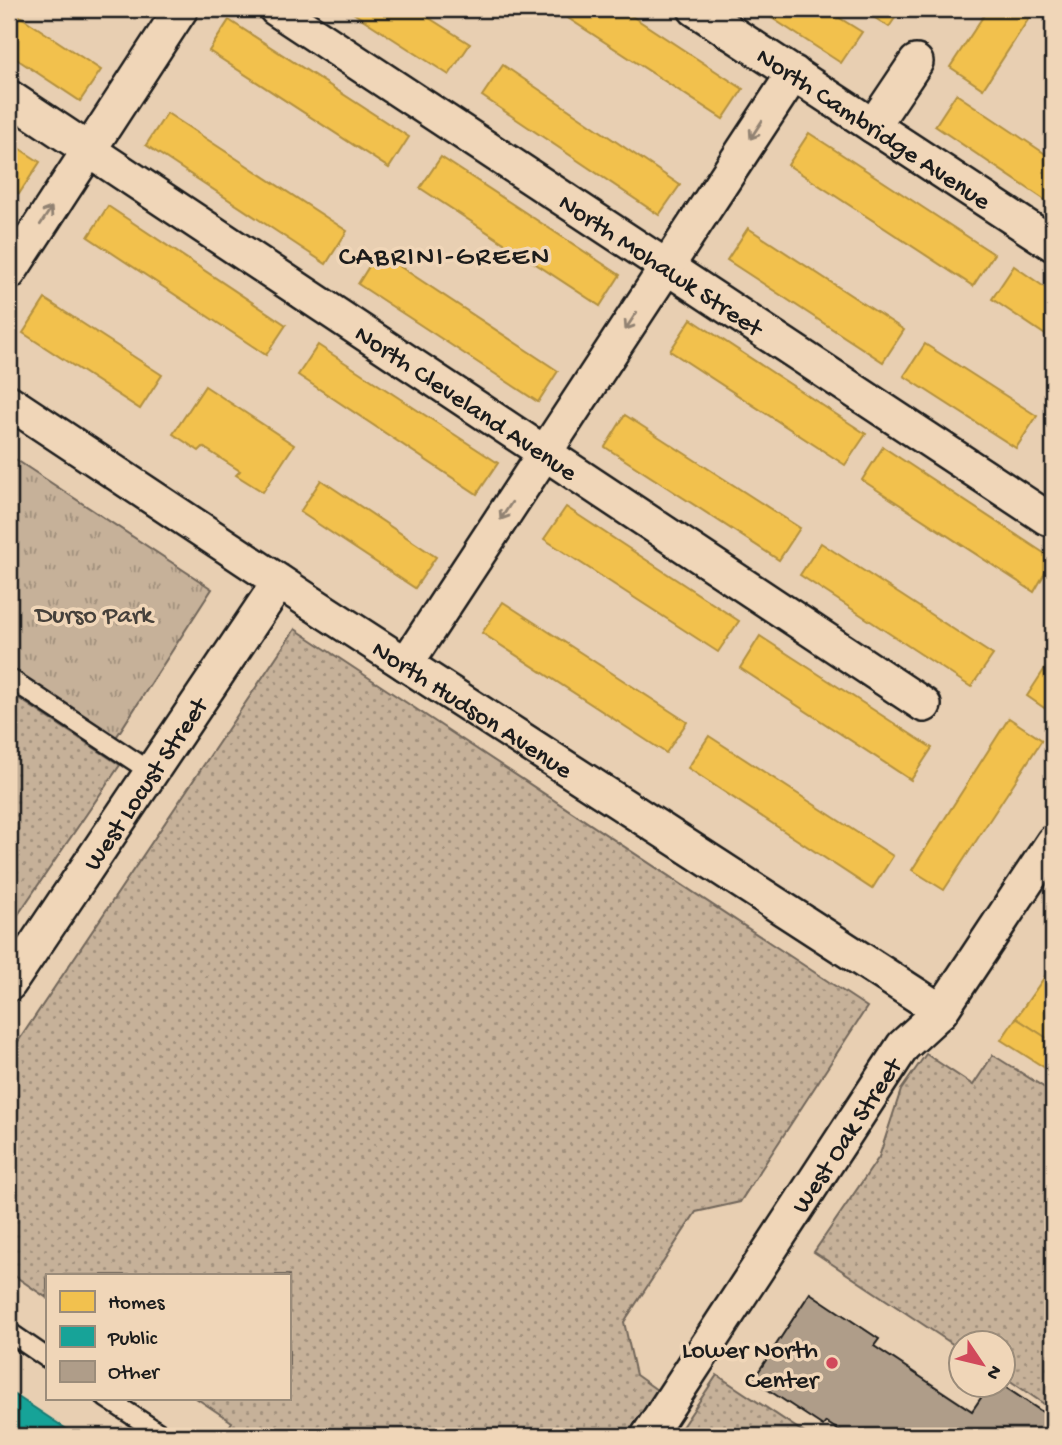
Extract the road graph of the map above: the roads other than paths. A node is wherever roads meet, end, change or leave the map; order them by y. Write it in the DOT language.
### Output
graph roads {
  1 [pos="181,9"];
  2 [pos="276,9"];
  3 [pos="695,9"];
  4 [pos="916,62"];
  5 [pos="794,74"];
  6 [pos="9,97"];
  7 [pos="873,126"];
  8 [pos="89,149"];
  9 [pos="1053,244"];
  10 [pos="666,268"];
  11 [pos="9,273"];
  12 [pos="9,402"];
  13 [pos="545,452"];
  14 [pos="1047,518"];
  15 [pos="279,582"];
  16 [pos="406,664"];
  17 [pos="9,678"];
  18 [pos="924,705"];
  19 [pos="151,772"];
  20 [pos="1053,842"];
  21 [pos="13,968"];
  22 [pos="941,1010"];
  23 [pos="9,1332"];
  24 [pos="46,1357"];
  25 [pos="109,1400"];
  26 [pos="164,1436"];
  27 [pos="648,1436"];
  1 -- 8 [label="street"];
  2 -- 10 [label="street, North Mohawk Street"];
  3 -- 5 [label="street, North Cambridge Avenue"];
  4 -- 7 [label="street"];
  5 -- 7 [label="street, North Cambridge Avenue"];
  5 -- 10 [label="street, one-way"];
  6 -- 8 [label="street, North Cleveland Avenue"];
  7 -- 9 [label="street, North Cambridge Avenue"];
  11 -- 8 [label="street, one-way"];
  8 -- 13 [label="street, North Cleveland Avenue"];
  10 -- 13 [label="street, one-way"];
  10 -- 14 [label="street, North Mohawk Street"];
  12 -- 15 [label="street, North Hudson Avenue"];
  13 -- 16 [label="street, one-way"];
  13 -- 18 [label="street, North Cleveland Avenue"];
  15 -- 16 [label="street, North Hudson Avenue"];
  15 -- 19 [label="street, West Locust Street"];
  16 -- 22 [label="street, North Hudson Avenue"];
  17 -- 19 [label="lane"];
  19 -- 21 [label="street, West Locust Street"];
  20 -- 22 [label="street, West Oak Street"];
  22 -- 27 [label="street, West Oak Street"];
  23 -- 24 [label="lane"];
  25 -- 26 [label="lane"];
}
